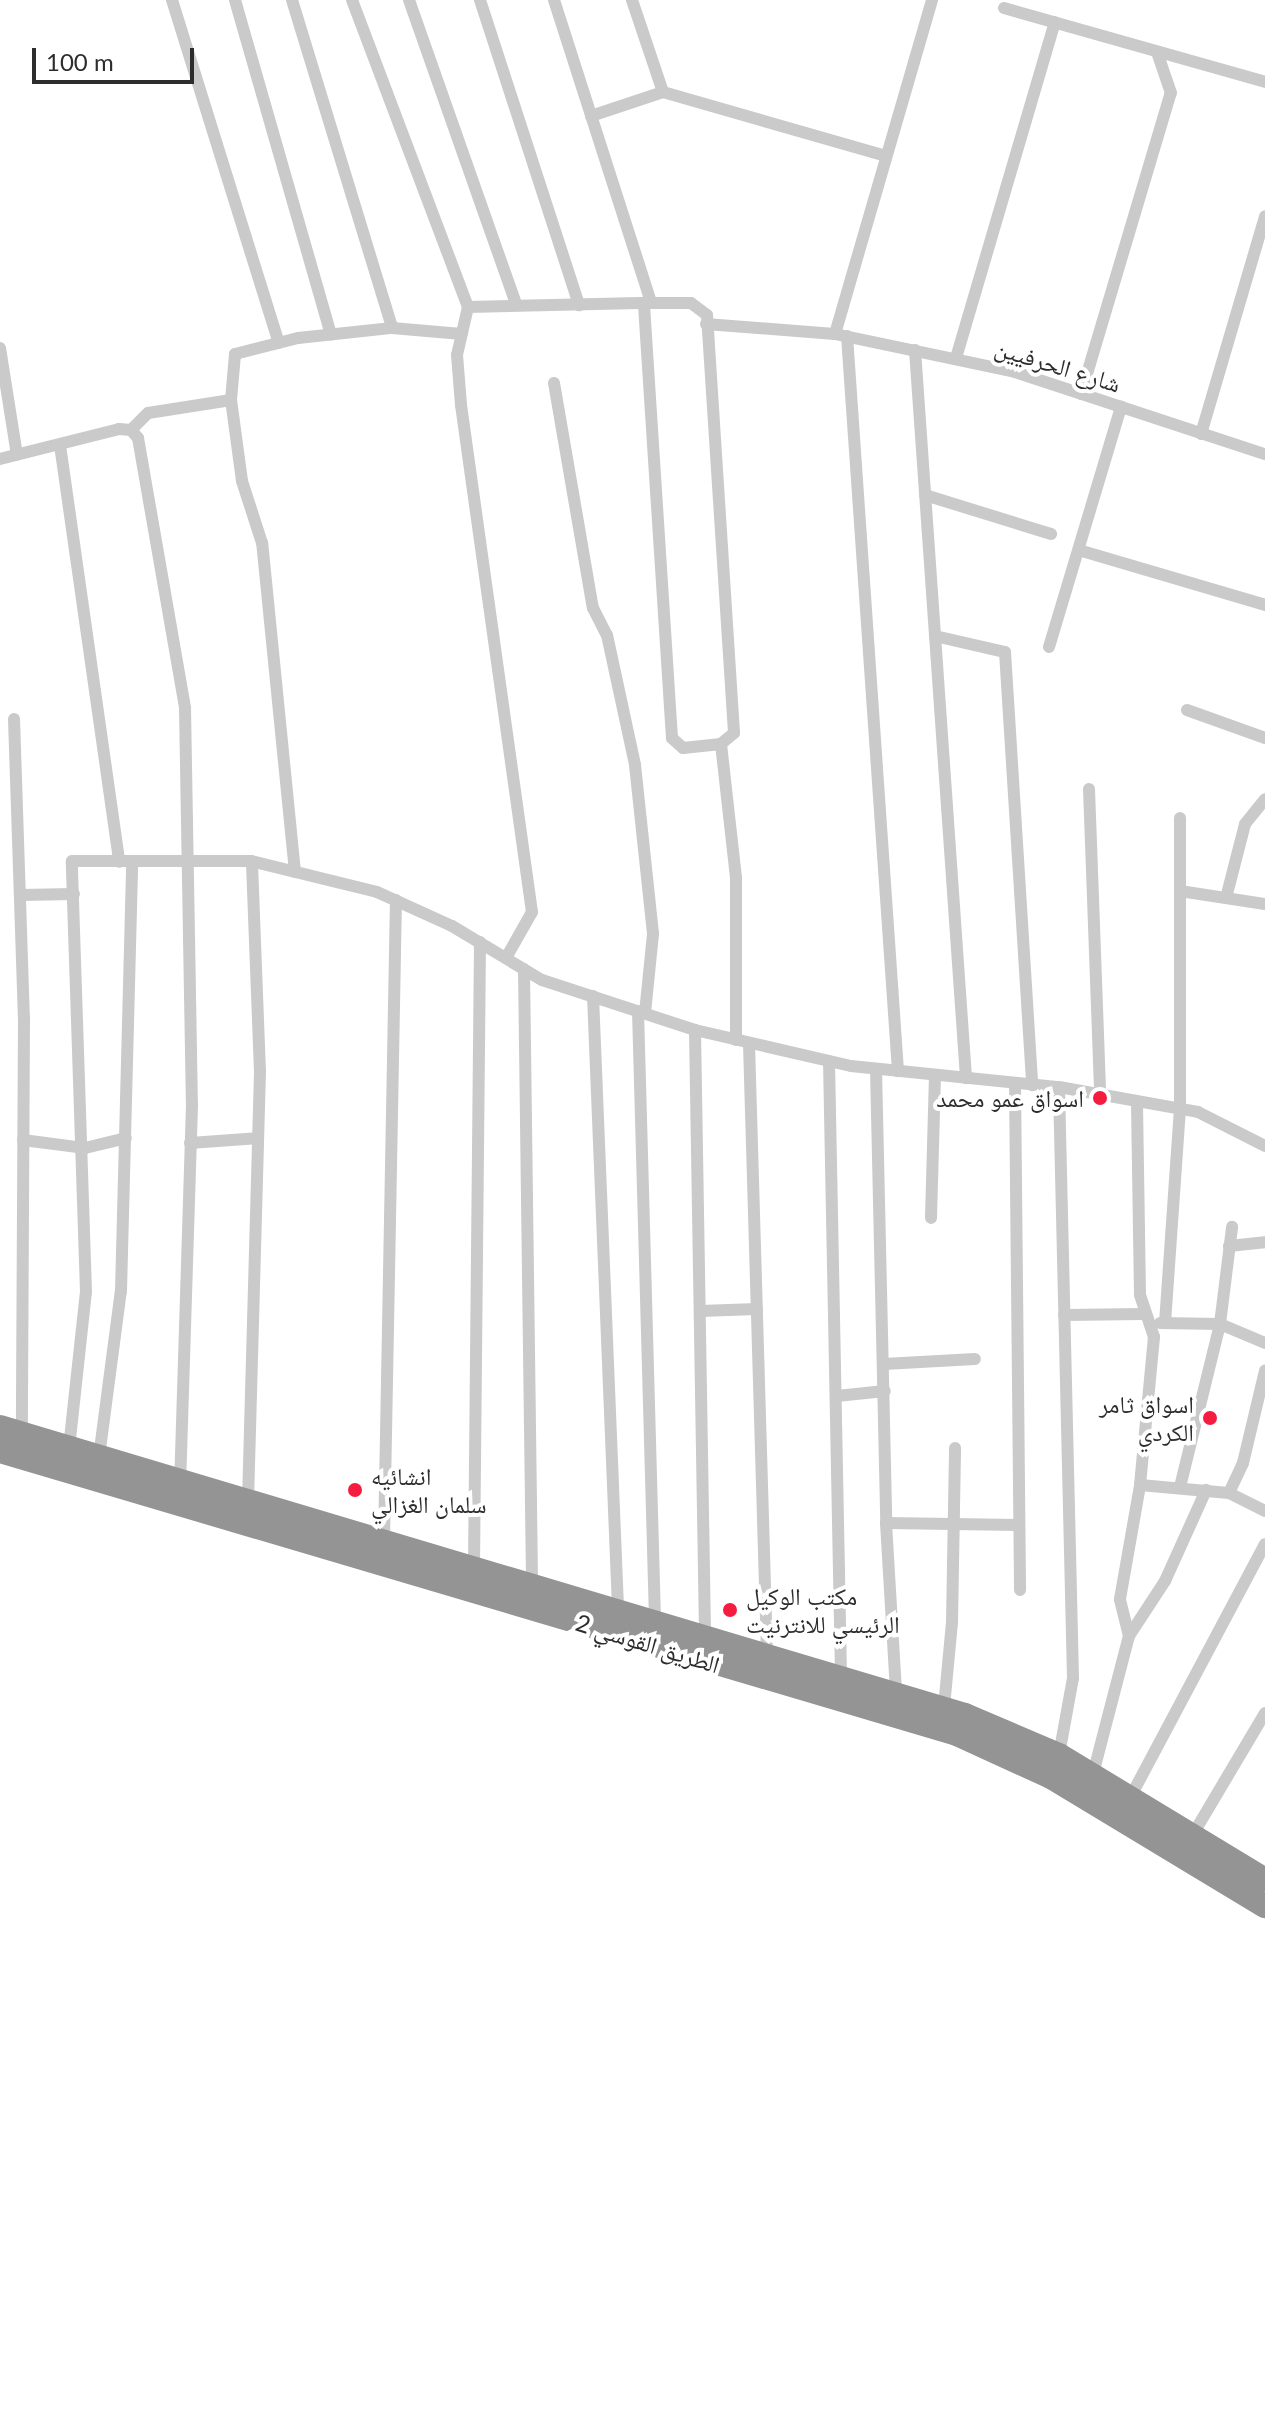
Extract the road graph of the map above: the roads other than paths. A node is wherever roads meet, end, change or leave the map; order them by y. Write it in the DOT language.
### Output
graph roads {
  1 [pos="172,0"];
  2 [pos="235,0"];
  3 [pos="292,0"];
  4 [pos="352,0"];
  5 [pos="409,0"];
  6 [pos="480,0"];
  7 [pos="554,0"];
  8 [pos="632,0"];
  9 [pos="932,0"];
  10 [pos="1004,8"];
  11 [pos="1055,22"];
  12 [pos="1157,52"];
  13 [pos="1265,82"];
  14 [pos="663,92"];
  15 [pos="591,116"];
  16 [pos="886,156"];
  17 [pos="1265,216"];
  18 [pos="647,304"];
  19 [pos="579,305"];
  20 [pos="517,306"];
  21 [pos="468,307"];
  22 [pos="706,324"];
  23 [pos="392,328"];
  24 [pos="331,334"];
  25 [pos="462,334"];
  26 [pos="841,335"];
  27 [pos="279,343"];
  28 [pos="0,348"];
  29 [pos="915,350"];
  30 [pos="956,358"];
  31 [pos="554,383"];
  32 [pos="1081,394"];
  33 [pos="231,400"];
  34 [pos="1121,407"];
  35 [pos="131,430"];
  36 [pos="1201,434"];
  37 [pos="60,445"];
  38 [pos="1265,454"];
  39 [pos="17,455"];
  40 [pos="0,459"];
  41 [pos="925,495"];
  42 [pos="1051,534"];
  43 [pos="1082,551"];
  44 [pos="1265,605"];
  45 [pos="935,636"];
  46 [pos="1049,647"];
  47 [pos="1187,710"];
  48 [pos="14,719"];
  49 [pos="1265,738"];
  50 [pos="721,744"];
  51 [pos="1089,789"];
  52 [pos="1265,799"];
  53 [pos="1180,818"];
  54 [pos="252,861"];
  55 [pos="119,862"];
  56 [pos="191,862"];
  57 [pos="132,863"];
  58 [pos="295,872"];
  59 [pos="1180,891"];
  60 [pos="74,894"];
  61 [pos="20,895"];
  62 [pos="1226,898"];
  63 [pos="396,900"];
  64 [pos="1265,904"];
  65 [pos="480,942"];
  66 [pos="506,958"];
  67 [pos="524,969"];
  68 [pos="593,996"];
  69 [pos="641,1012"];
  70 [pos="695,1030"];
  71 [pos="743,1042"];
  72 [pos="829,1061"];
  73 [pos="876,1069"];
  74 [pos="898,1071"];
  75 [pos="935,1075"];
  76 [pos="966,1078"];
  77 [pos="1015,1083"];
  78 [pos="1032,1085"];
  79 [pos="1059,1087"];
  80 [pos="1100,1094"];
  81 [pos="1137,1101"];
  82 [pos="1180,1109"];
  83 [pos="126,1138"];
  84 [pos="258,1138"];
  85 [pos="23,1140"];
  86 [pos="190,1143"];
  87 [pos="1265,1146"];
  88 [pos="85,1148"];
  89 [pos="931,1218"];
  90 [pos="1232,1227"];
  91 [pos="1265,1242"];
  92 [pos="1229,1246"];
  93 [pos="757,1309"];
  94 [pos="700,1311"];
  95 [pos="1064,1315"];
  96 [pos="1146,1318"];
  97 [pos="1165,1323"];
  98 [pos="1220,1324"];
  99 [pos="1265,1343"];
  100 [pos="975,1359"];
  101 [pos="884,1364"];
  102 [pos="1265,1371"];
  103 [pos="885,1391"];
  104 [pos="837,1396"];
  105 [pos="11,1431"];
  106 [pos="69,1448"];
  107 [pos="955,1448"];
  108 [pos="0,1451"];
  109 [pos="99,1457"];
  110 [pos="180,1481"];
  111 [pos="1140,1485"];
  112 [pos="1180,1487"];
  113 [pos="1206,1490"];
  114 [pos="1229,1493"];
  115 [pos="248,1501"];
  116 [pos="1265,1511"];
  117 [pos="886,1523"];
  118 [pos="952,1524"];
  119 [pos="1019,1525"];
  120 [pos="1265,1544"];
  121 [pos="375,1546"];
  122 [pos="405,1559"];
  123 [pos="474,1567"];
  124 [pos="532,1584"];
  125 [pos="1020,1590"];
  126 [pos="618,1609"];
  127 [pos="655,1620"];
  128 [pos="705,1635"];
  129 [pos="1129,1636"];
  130 [pos="767,1653"];
  131 [pos="841,1675"];
  132 [pos="896,1691"];
  133 [pos="944,1707"];
  134 [pos="1265,1713"];
  135 [pos="1059,1755"];
  136 [pos="1093,1774"];
  137 [pos="1131,1796"];
  138 [pos="1192,1836"];
  139 [pos="1265,1880"];
  140 [pos="1265,1906"];
  1 -- 27 [label="street"];
  2 -- 24 [label="street"];
  3 -- 23 [label="street"];
  4 -- 21 [label="street"];
  5 -- 20 [label="street"];
  6 -- 19 [label="street"];
  7 -- 15 [label="street"];
  8 -- 14 [label="street"];
  9 -- 16 [label="street"];
  10 -- 11 [label="street"];
  11 -- 12 [label="street"];
  11 -- 30 [label="street"];
  12 -- 13 [label="street"];
  12 -- 32 [label="street"];
  14 -- 15 [label="street"];
  14 -- 16 [label="street"];
  15 -- 18 [label="street"];
  16 -- 26 [label="street"];
  17 -- 36 [label="street"];
  18 -- 19 [label="street"];
  18 -- 22 [label="street"];
  18 -- 50 [label="street"];
  19 -- 20 [label="street"];
  20 -- 21 [label="street"];
  21 -- 25 [label="street"];
  22 -- 26 [label="street, شارع الحرفيين"];
  22 -- 50 [label="street"];
  23 -- 24 [label="street"];
  23 -- 25 [label="street"];
  24 -- 27 [label="street"];
  25 -- 66 [label="street"];
  26 -- 29 [label="street, شارع الحرفيين"];
  26 -- 74 [label="street"];
  27 -- 33 [label="street"];
  28 -- 39 [label="street"];
  29 -- 30 [label="street, شارع الحرفيين"];
  29 -- 41 [label="street"];
  30 -- 32 [label="street, شارع الحرفيين"];
  31 -- 69 [label="street"];
  32 -- 34 [label="street, شارع الحرفيين"];
  33 -- 35 [label="street"];
  33 -- 58 [label="street"];
  34 -- 36 [label="street, شارع الحرفيين"];
  34 -- 43 [label="street"];
  35 -- 37 [label="street"];
  35 -- 56 [label="street"];
  36 -- 38 [label="street, شارع الحرفيين"];
  37 -- 39 [label="street"];
  37 -- 55 [label="street"];
  39 -- 40 [label="street"];
  41 -- 42 [label="street"];
  41 -- 45 [label="street"];
  43 -- 44 [label="street"];
  43 -- 46 [label="street"];
  45 -- 76 [label="street"];
  45 -- 78 [label="street"];
  47 -- 49 [label="street"];
  48 -- 61 [label="street"];
  50 -- 71 [label="street"];
  51 -- 80 [label="street"];
  52 -- 62 [label="street"];
  53 -- 59 [label="street"];
  54 -- 56 [label="street"];
  54 -- 58 [label="street"];
  54 -- 84 [label="street"];
  55 -- 57 [label="street"];
  55 -- 60 [label="street"];
  56 -- 57 [label="street"];
  56 -- 86 [label="street"];
  57 -- 83 [label="street"];
  58 -- 63 [label="street"];
  59 -- 62 [label="street"];
  59 -- 82 [label="street"];
  60 -- 61 [label="street"];
  60 -- 88 [label="street"];
  61 -- 85 [label="street"];
  62 -- 64 [label="street"];
  63 -- 65 [label="street"];
  63 -- 121 [label="street"];
  65 -- 66 [label="street"];
  65 -- 123 [label="street"];
  66 -- 67 [label="street"];
  67 -- 68 [label="street"];
  67 -- 124 [label="street"];
  68 -- 69 [label="street"];
  68 -- 126 [label="street"];
  69 -- 70 [label="street"];
  69 -- 127 [label="street"];
  70 -- 71 [label="street"];
  70 -- 94 [label="street"];
  71 -- 72 [label="street"];
  71 -- 93 [label="street"];
  72 -- 73 [label="street"];
  72 -- 104 [label="street"];
  73 -- 74 [label="street"];
  73 -- 101 [label="street"];
  74 -- 75 [label="street"];
  75 -- 76 [label="street"];
  75 -- 89 [label="street"];
  76 -- 77 [label="street"];
  77 -- 78 [label="street"];
  77 -- 119 [label="street"];
  78 -- 79 [label="street"];
  79 -- 80 [label="street"];
  79 -- 95 [label="street"];
  80 -- 81 [label="street"];
  81 -- 82 [label="street"];
  81 -- 96 [label="street"];
  82 -- 87 [label="street"];
  82 -- 97 [label="street"];
  83 -- 88 [label="street"];
  83 -- 109 [label="street"];
  84 -- 86 [label="street"];
  84 -- 115 [label="street"];
  85 -- 88 [label="street"];
  85 -- 105 [label="street"];
  86 -- 110 [label="street"];
  88 -- 106 [label="street"];
  90 -- 92 [label="street"];
  91 -- 92 [label="street"];
  92 -- 98 [label="street"];
  93 -- 94 [label="street"];
  93 -- 130 [label="street"];
  94 -- 128 [label="street"];
  95 -- 96 [label="street"];
  95 -- 135 [label="street"];
  96 -- 97 [label="street"];
  96 -- 111 [label="street"];
  97 -- 98 [label="street"];
  98 -- 99 [label="street"];
  98 -- 112 [label="street"];
  100 -- 101 [label="street"];
  101 -- 103 [label="street"];
  102 -- 114 [label="street"];
  103 -- 104 [label="street"];
  103 -- 117 [label="street"];
  104 -- 131 [label="street"];
  105 -- 106 [label="highway, الطريق القوسي 2"];
  106 -- 109 [label="highway, الطريق القوسي 2"];
  107 -- 118 [label="street"];
  108 -- 121 [label="highway, الطريق القوسي 2"];
  109 -- 110 [label="highway, الطريق القوسي 2"];
  110 -- 115 [label="highway, الطريق القوسي 2"];
  111 -- 112 [label="street"];
  111 -- 129 [label="street"];
  112 -- 113 [label="street"];
  113 -- 114 [label="street"];
  113 -- 129 [label="street"];
  114 -- 116 [label="street"];
  115 -- 121 [label="highway, الطريق القوسي 2"];
  117 -- 118 [label="street"];
  117 -- 132 [label="street"];
  118 -- 119 [label="street"];
  118 -- 133 [label="street"];
  119 -- 125 [label="street"];
  120 -- 137 [label="street"];
  121 -- 122 [label="highway, الطريق القوسي 2"];
  122 -- 123 [label="highway, الطريق القوسي 2"];
  122 -- 140 [label="highway, الطريق القوسي 2"];
  123 -- 124 [label="highway, الطريق القوسي 2"];
  124 -- 126 [label="highway, الطريق القوسي 2"];
  126 -- 127 [label="highway, الطريق القوسي 2"];
  127 -- 128 [label="highway, الطريق القوسي 2"];
  128 -- 130 [label="highway, الطريق القوسي 2"];
  129 -- 136 [label="street"];
  130 -- 131 [label="highway, الطريق القوسي 2"];
  131 -- 132 [label="highway, الطريق القوسي 2"];
  132 -- 133 [label="highway, الطريق القوسي 2"];
  133 -- 135 [label="highway, الطريق القوسي 2"];
  134 -- 138 [label="street"];
  135 -- 136 [label="highway, الطريق القوسي 2"];
  136 -- 137 [label="highway, الطريق القوسي 2"];
  137 -- 138 [label="highway, الطريق القوسي 2"];
  138 -- 139 [label="highway, الطريق القوسي 2"];
}
